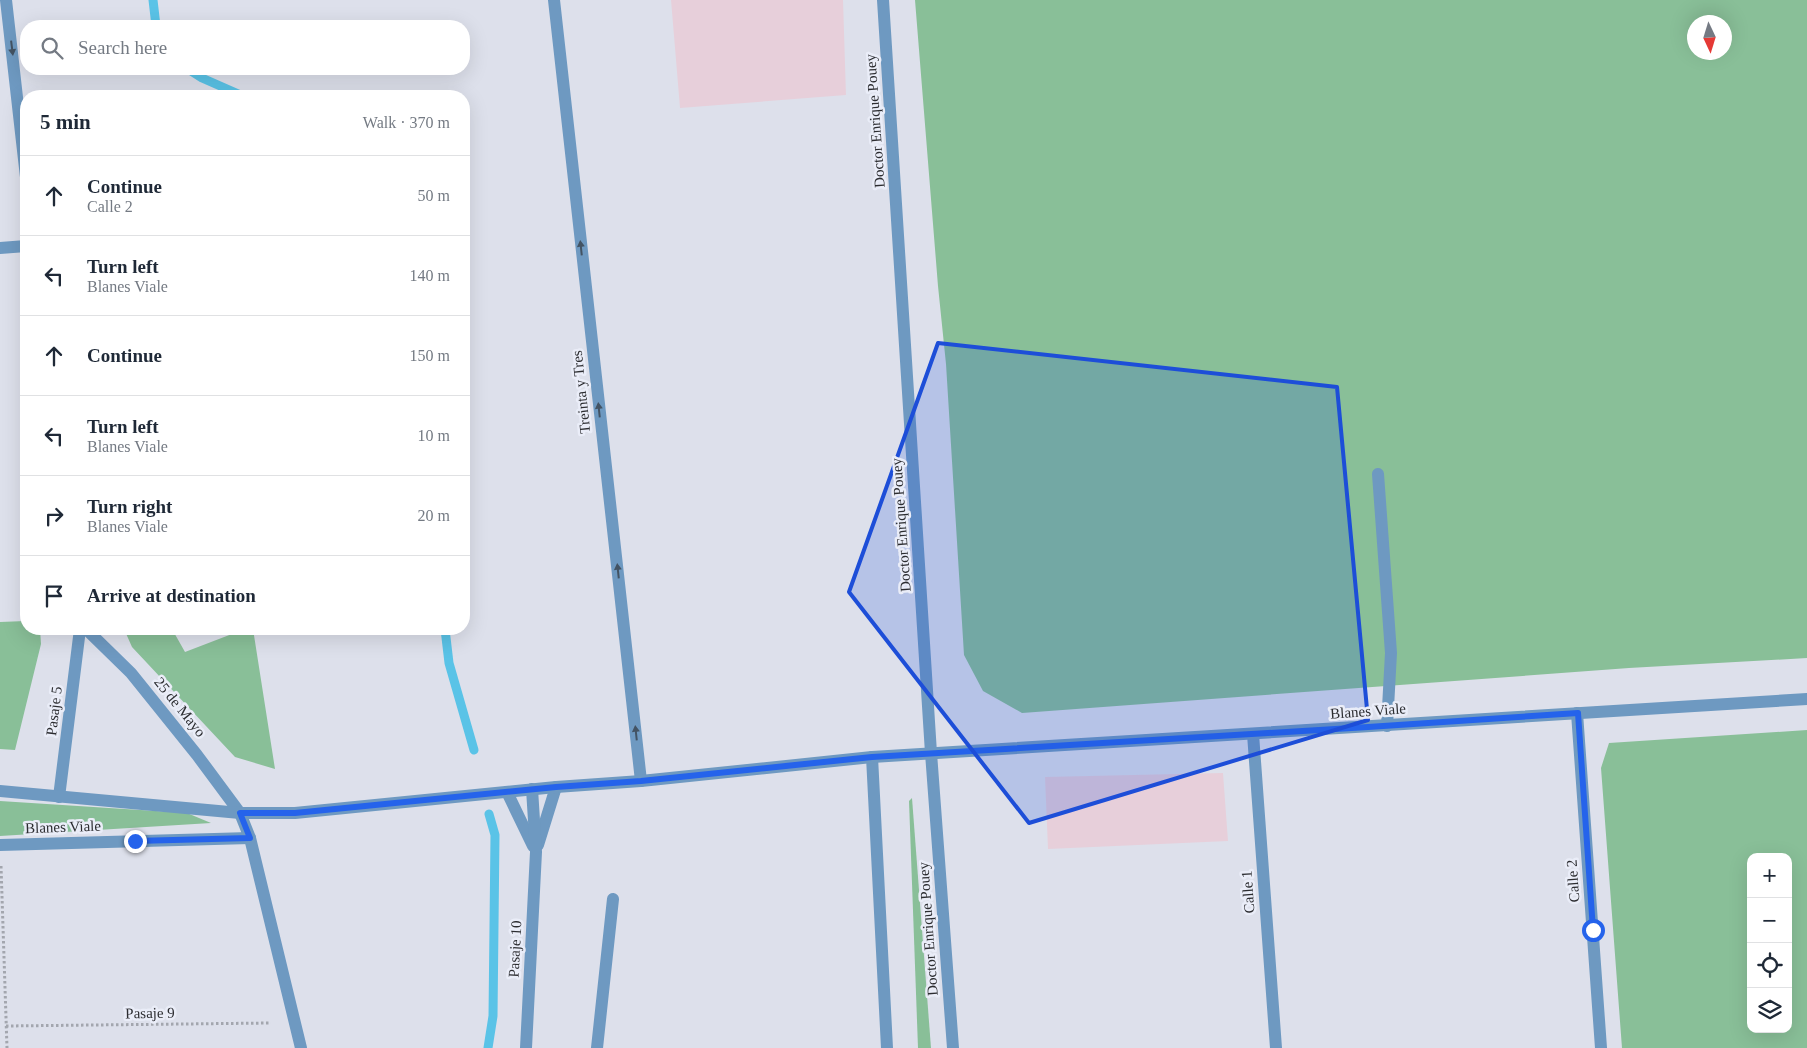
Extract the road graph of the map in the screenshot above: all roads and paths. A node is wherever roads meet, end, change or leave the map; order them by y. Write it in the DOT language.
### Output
graph roads {
  1 [pos="6,0"];
  2 [pos="554,0"];
  3 [pos="883,0"];
  4 [pos="20,124"];
  5 [pos="20,246"];
  6 [pos="0,248"];
  7 [pos="1378,474"];
  8 [pos="79,635"];
  9 [pos="92,635"];
  10 [pos="1807,699"];
  11 [pos="1578,713"];
  12 [pos="1387,726"];
  13 [pos="1253,734"];
  14 [pos="931,753"];
  15 [pos="872,757"];
  16 [pos="641,781"];
  17 [pos="556,787"];
  18 [pos="532,789"];
  19 [pos="0,791"];
  20 [pos="506,792"];
  21 [pos="59,797"];
  22 [pos="240,813"];
  23 [pos="250,838"];
  24 [pos="0,845"];
  25 [pos="536,852"];
  26 [pos="0,856"];
  27 [pos="613,899"];
  28 [pos="294,1022"];
  29 [pos="6,1026"];
  30 [pos="7,1048"];
  31 [pos="300,1048"];
  32 [pos="526,1048"];
  33 [pos="597,1048"];
  34 [pos="887,1048"];
  35 [pos="953,1048"];
  36 [pos="1276,1048"];
  37 [pos="1601,1048"];
  1 -- 4 [label="street, one-way"];
  16 -- 2 [label="street, Treinta y Tres, one-way"];
  3 -- 14 [label="street, Doctor Enrique Pouey"];
  5 -- 6 [label="street"];
  7 -- 12 [label="street"];
  8 -- 21 [label="street, Pasaje 5"];
  9 -- 22 [label="street, 25 de Mayo"];
  10 -- 11 [label="street, Blanes Viale"];
  11 -- 12 [label="street, Blanes Viale"];
  11 -- 37 [label="street, Calle 2"];
  12 -- 13 [label="street, Blanes Viale"];
  13 -- 14 [label="street, Blanes Viale"];
  13 -- 36 [label="street, Calle 1"];
  14 -- 15 [label="street, Blanes Viale"];
  14 -- 35 [label="street, Doctor Enrique Pouey"];
  15 -- 16 [label="street, Blanes Viale"];
  15 -- 34 [label="street"];
  16 -- 17 [label="street, Blanes Viale"];
  17 -- 18 [label="street, Blanes Viale"];
  17 -- 25 [label="street, Pasaje 10"];
  18 -- 20 [label="street, Blanes Viale"];
  18 -- 25 [label="street, Pasaje 10"];
  19 -- 21 [label="street, Blanes Viale"];
  20 -- 22 [label="street, Blanes Viale"];
  20 -- 25 [label="street, Pasaje 10"];
  21 -- 22 [label="street, Blanes Viale"];
  22 -- 23 [label="street"];
  23 -- 24 [label="street, Blanes Viale"];
  23 -- 28 [label="street"];
  25 -- 32 [label="street, Pasaje 10"];
  26 -- 29 [label="path"];
  27 -- 33 [label="street"];
  28 -- 29 [label="path, Pasaje 9"];
  28 -- 31 [label="street"];
  29 -- 30 [label="path"];
}
